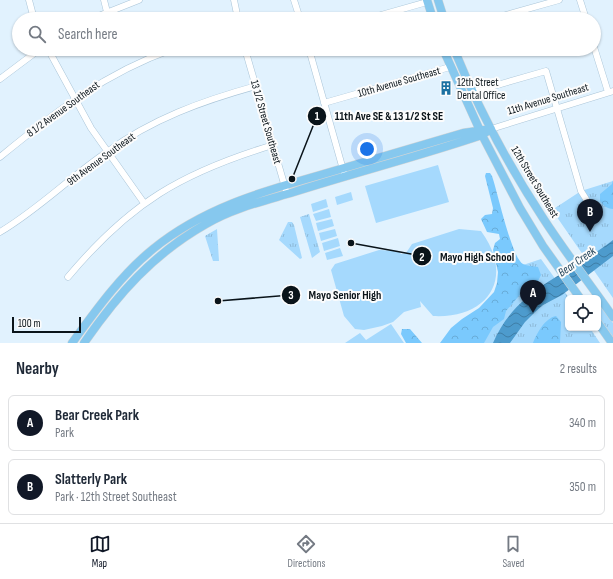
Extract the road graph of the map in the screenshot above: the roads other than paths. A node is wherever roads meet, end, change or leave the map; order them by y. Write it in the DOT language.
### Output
graph roads {
  1 [pos="29,0"];
  2 [pos="104,0"];
  3 [pos="139,0"];
  4 [pos="234,0"];
  5 [pos="294,0"];
  6 [pos="438,0"];
  7 [pos="559,0"];
  8 [pos="580,0"];
  9 [pos="427,1"];
  10 [pos="32,12"];
  11 [pos="107,12"];
  12 [pos="237,12"];
  13 [pos="298,12"];
  14 [pos="390,12"];
  15 [pos="431,12"];
  16 [pos="442,12"];
  17 [pos="517,12"];
  18 [pos="584,12"];
  19 [pos="31,56"];
  20 [pos="52,56"];
  21 [pos="156,56"];
  22 [pos="248,56"];
  23 [pos="311,56"];
  24 [pos="446,56"];
  25 [pos="457,56"];
  26 [pos="597,56"];
  27 [pos="450,67"];
  28 [pos="0,79"];
  29 [pos="256,86"];
  30 [pos="474,92"];
  31 [pos="610,92"];
  32 [pos="74,98"];
  33 [pos="324,103"];
  34 [pos="557,107"];
  35 [pos="491,129"];
  36 [pos="481,132"];
  37 [pos="273,145"];
  38 [pos="107,151"];
  39 [pos="0,157"];
  40 [pos="342,168"];
  41 [pos="345,177"];
  42 [pos="284,185"];
  43 [pos="287,194"];
  44 [pos="586,199"];
  45 [pos="144,203"];
  46 [pos="0,232"];
  47 [pos="68,277"];
  48 [pos="578,295"];
  49 [pos="613,317"];
  50 [pos="601,327"];
  51 [pos="72,343"];
  52 [pos="84,343"];
  53 [pos="612,343"];
  1 -- 10 [label="street"];
  2 -- 11 [label="street"];
  3 -- 11 [label="street"];
  4 -- 12 [label="street"];
  5 -- 13 [label="street"];
  6 -- 16 [label="main road"];
  7 -- 17 [label="street"];
  8 -- 18 [label="street"];
  9 -- 14 [label="street"];
  9 -- 15 [label="main road"];
  19 -- 28 [label="street"];
  20 -- 32 [label="street"];
  21 -- 32 [label="street, 8 1/2 Avenue Southeast"];
  22 -- 29 [label="street, 13 1/2 Street Southeast"];
  23 -- 33 [label="street"];
  24 -- 27 [label="main road, 12th Street Southeast"];
  25 -- 30 [label="main road, 12th Street Southeast"];
  26 -- 31 [label="street"];
  27 -- 33 [label="street, 10th Avenue Southeast"];
  27 -- 36 [label="main road, 12th Street Southeast"];
  29 -- 37 [label="street, 13 1/2 Street Southeast"];
  29 -- 38 [label="street, 9th Avenue Southeast"];
  30 -- 34 [label="street"];
  30 -- 35 [label="main road, 12th Street Southeast"];
  31 -- 34 [label="street, 11th Avenue Southeast"];
  32 -- 38 [label="street"];
  32 -- 39 [label="street, 8 1/2 Avenue Southeast"];
  33 -- 40 [label="street"];
  34 -- 35 [label="street, 11th Avenue Southeast"];
  34 -- 44 [label="street"];
  35 -- 36 [label="main road, 11th Avenue Southeast"];
  35 -- 49 [label="main road, 12th Street Southeast"];
  36 -- 40 [label="main road, 11th Avenue Southeast"];
  36 -- 41 [label="main road, 11th Avenue Southeast"];
  36 -- 48 [label="main road, 12th Street Southeast"];
  37 -- 42 [label="street, 13 1/2 Street Southeast"];
  37 -- 45 [label="street"];
  38 -- 45 [label="street"];
  38 -- 46 [label="street, 9th Avenue Southeast"];
  40 -- 41 [label="street"];
  40 -- 42 [label="main road, 11th Avenue Southeast"];
  41 -- 43 [label="main road, 11th Avenue Southeast"];
  42 -- 43 [label="street, 13 1/2 Street Southeast"];
  42 -- 51 [label="main road, 11th Avenue Southeast"];
  43 -- 52 [label="main road, 11th Avenue Southeast"];
  45 -- 47 [label="street"];
  50 -- 53 [label="main road"];
}
